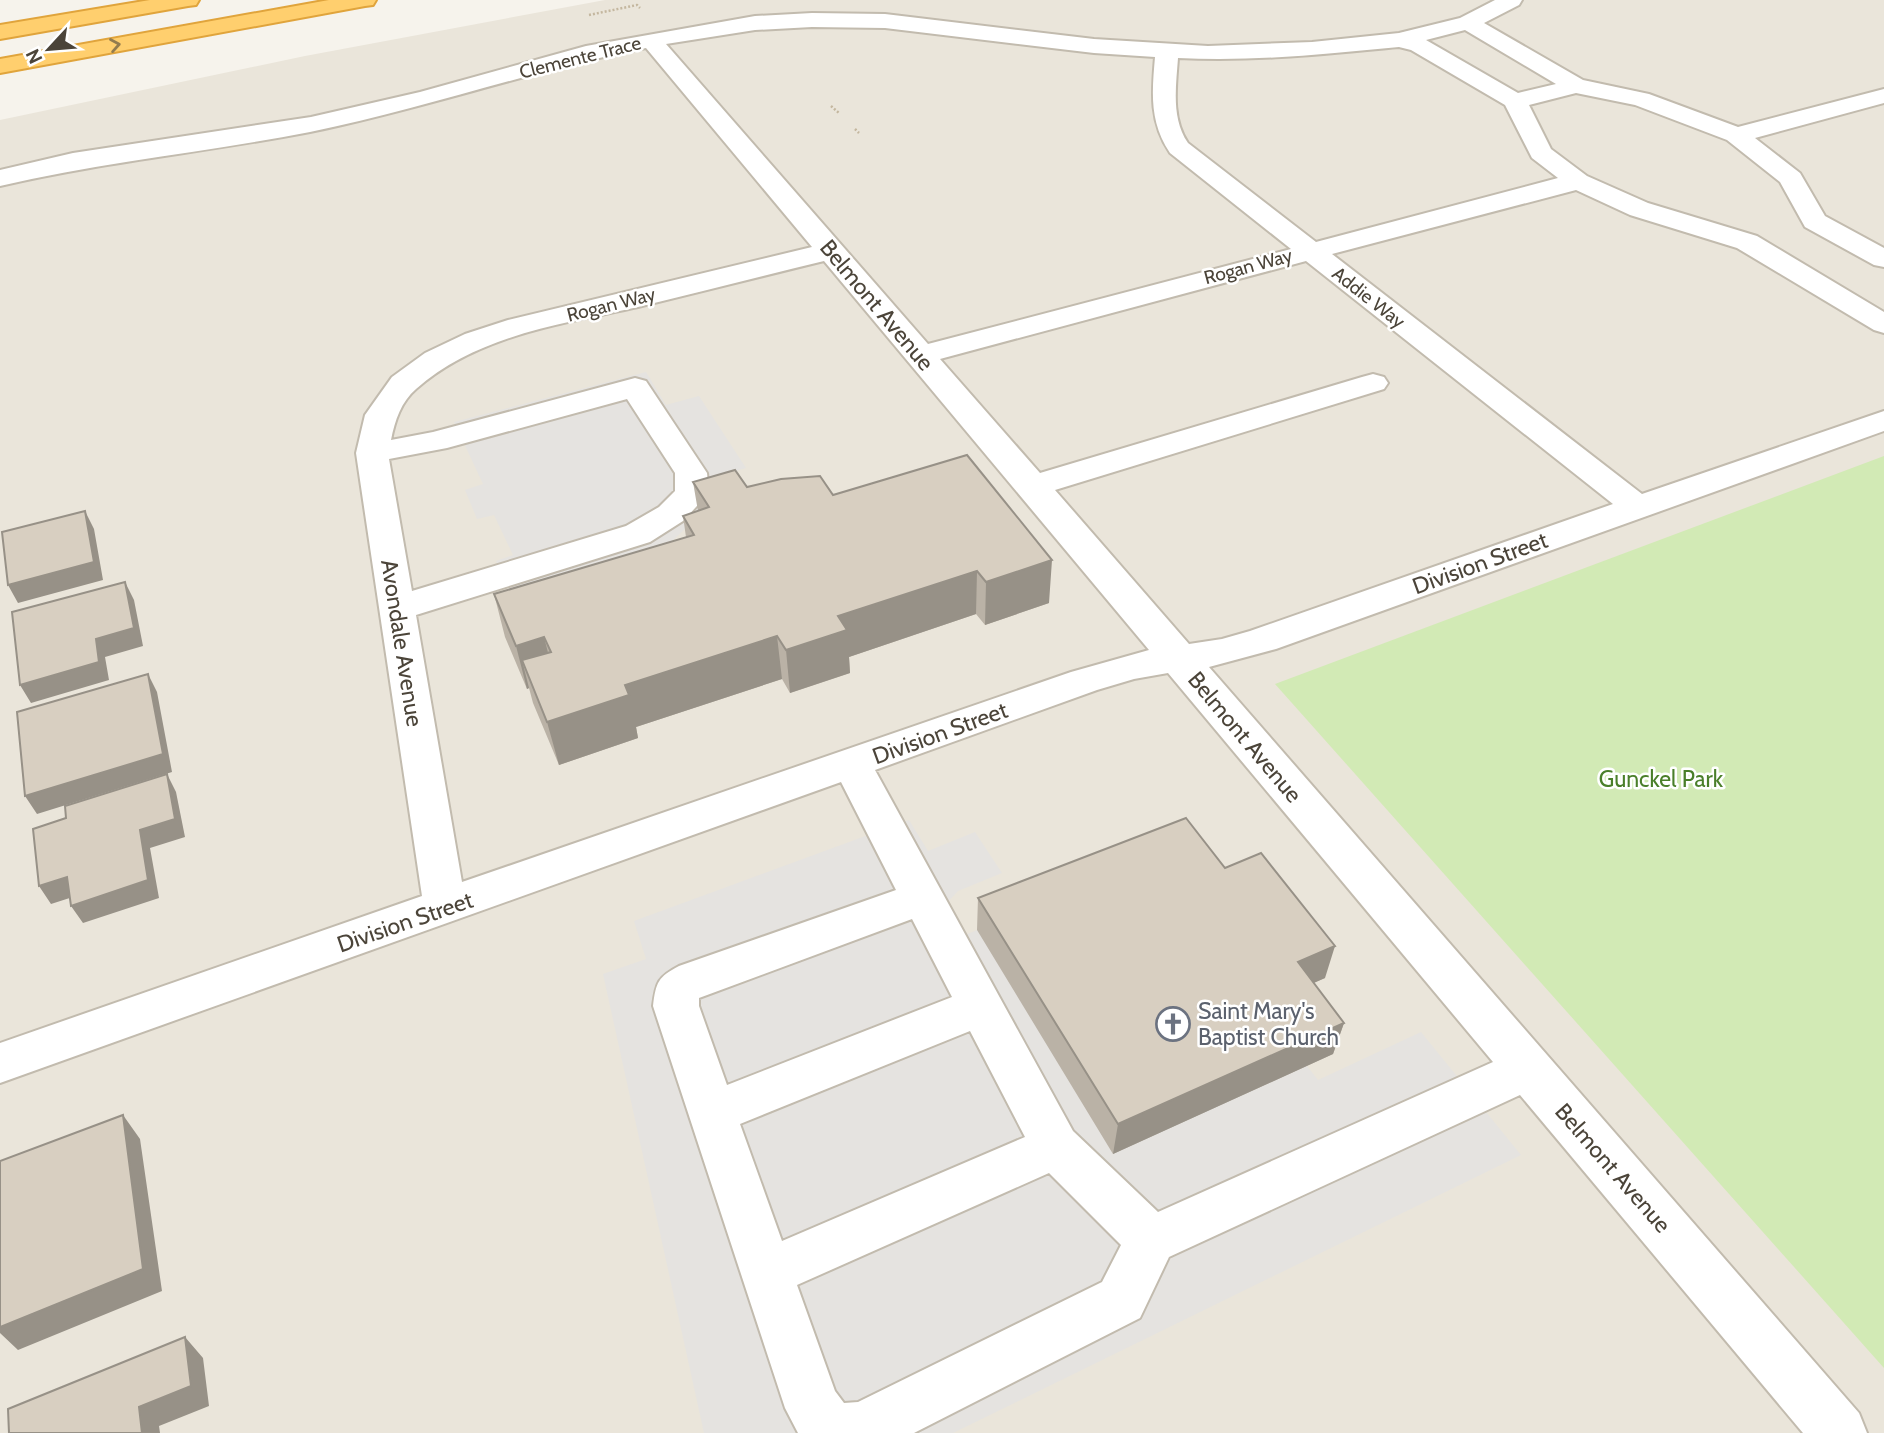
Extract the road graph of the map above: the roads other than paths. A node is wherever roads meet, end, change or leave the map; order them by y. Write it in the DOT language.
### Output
graph roads {
  1 [pos="188,0"];
  2 [pos="365,0"];
  3 [pos="1511,0"];
  4 [pos="1468,23"];
  5 [pos="0,32"];
  6 [pos="651,40"];
  7 [pos="1398,40"];
  8 [pos="1167,52"];
  9 [pos="0,66"];
  10 [pos="1576,86"];
  11 [pos="1884,96"];
  12 [pos="1514,101"];
  13 [pos="1736,135"];
  14 [pos="0,178"];
  15 [pos="1578,181"];
  16 [pos="1795,227"];
  17 [pos="1747,242"];
  18 [pos="1310,250"];
  19 [pos="831,251"];
  20 [pos="1884,259"];
  21 [pos="1884,324"];
  22 [pos="920,355"];
  23 [pos="1373,383"];
  24 [pos="402,385"];
  25 [pos="1884,420"];
  26 [pos="372,453"];
  27 [pos="1031,487"];
  28 [pos="1638,508"];
  29 [pos="397,608"];
  30 [pos="1178,659"];
  31 [pos="852,764"];
  32 [pos="922,898"];
  33 [pos="445,908"];
  34 [pos="979,1007"];
  35 [pos="0,1063"];
  36 [pos="1528,1069"];
  37 [pos="714,1112"];
  38 [pos="1056,1147"];
  39 [pos="1151,1240"];
  40 [pos="766,1273"];
  41 [pos="1839,1433"];
  1 -- 5 [label="highway"];
  9 -- 2 [label="highway, one-way"];
  3 -- 4 [label="street, Clemente Trace"];
  4 -- 7 [label="street, Clemente Trace"];
  4 -- 10 [label="street"];
  6 -- 8 [label="street, Clemente Trace"];
  6 -- 14 [label="street, Clemente Trace"];
  6 -- 19 [label="street, Belmont Avenue"];
  7 -- 8 [label="street, Clemente Trace"];
  7 -- 12 [label="street"];
  8 -- 18 [label="street, Addie Way"];
  10 -- 12 [label="street"];
  10 -- 13 [label="street"];
  11 -- 13 [label="street"];
  12 -- 15 [label="street"];
  13 -- 16 [label="street"];
  15 -- 17 [label="street"];
  15 -- 18 [label="street, Rogan Way"];
  16 -- 17 [label="street"];
  16 -- 20 [label="street"];
  17 -- 21 [label="street"];
  18 -- 22 [label="street, Rogan Way"];
  18 -- 28 [label="street, Addie Way"];
  19 -- 22 [label="street, Belmont Avenue"];
  19 -- 24 [label="street, Rogan Way"];
  22 -- 27 [label="street, Belmont Avenue"];
  23 -- 27 [label="street"];
  24 -- 26 [label="street, Avondale Avenue"];
  25 -- 28 [label="street, Division Street"];
  26 -- 29 [label="street, Avondale Avenue"];
  26 -- 29 [label="street"];
  27 -- 30 [label="street, Belmont Avenue"];
  28 -- 30 [label="street, Division Street"];
  29 -- 33 [label="street, Avondale Avenue"];
  30 -- 31 [label="street, Division Street"];
  30 -- 36 [label="street, Belmont Avenue"];
  31 -- 32 [label="street"];
  31 -- 33 [label="street, Division Street"];
  32 -- 34 [label="street"];
  32 -- 37 [label="street"];
  33 -- 35 [label="street, Division Street"];
  34 -- 37 [label="street"];
  34 -- 38 [label="street"];
  36 -- 39 [label="street"];
  36 -- 41 [label="street, Belmont Avenue"];
  37 -- 40 [label="street"];
  38 -- 39 [label="street"];
  38 -- 40 [label="street"];
  39 -- 40 [label="street"];
}
